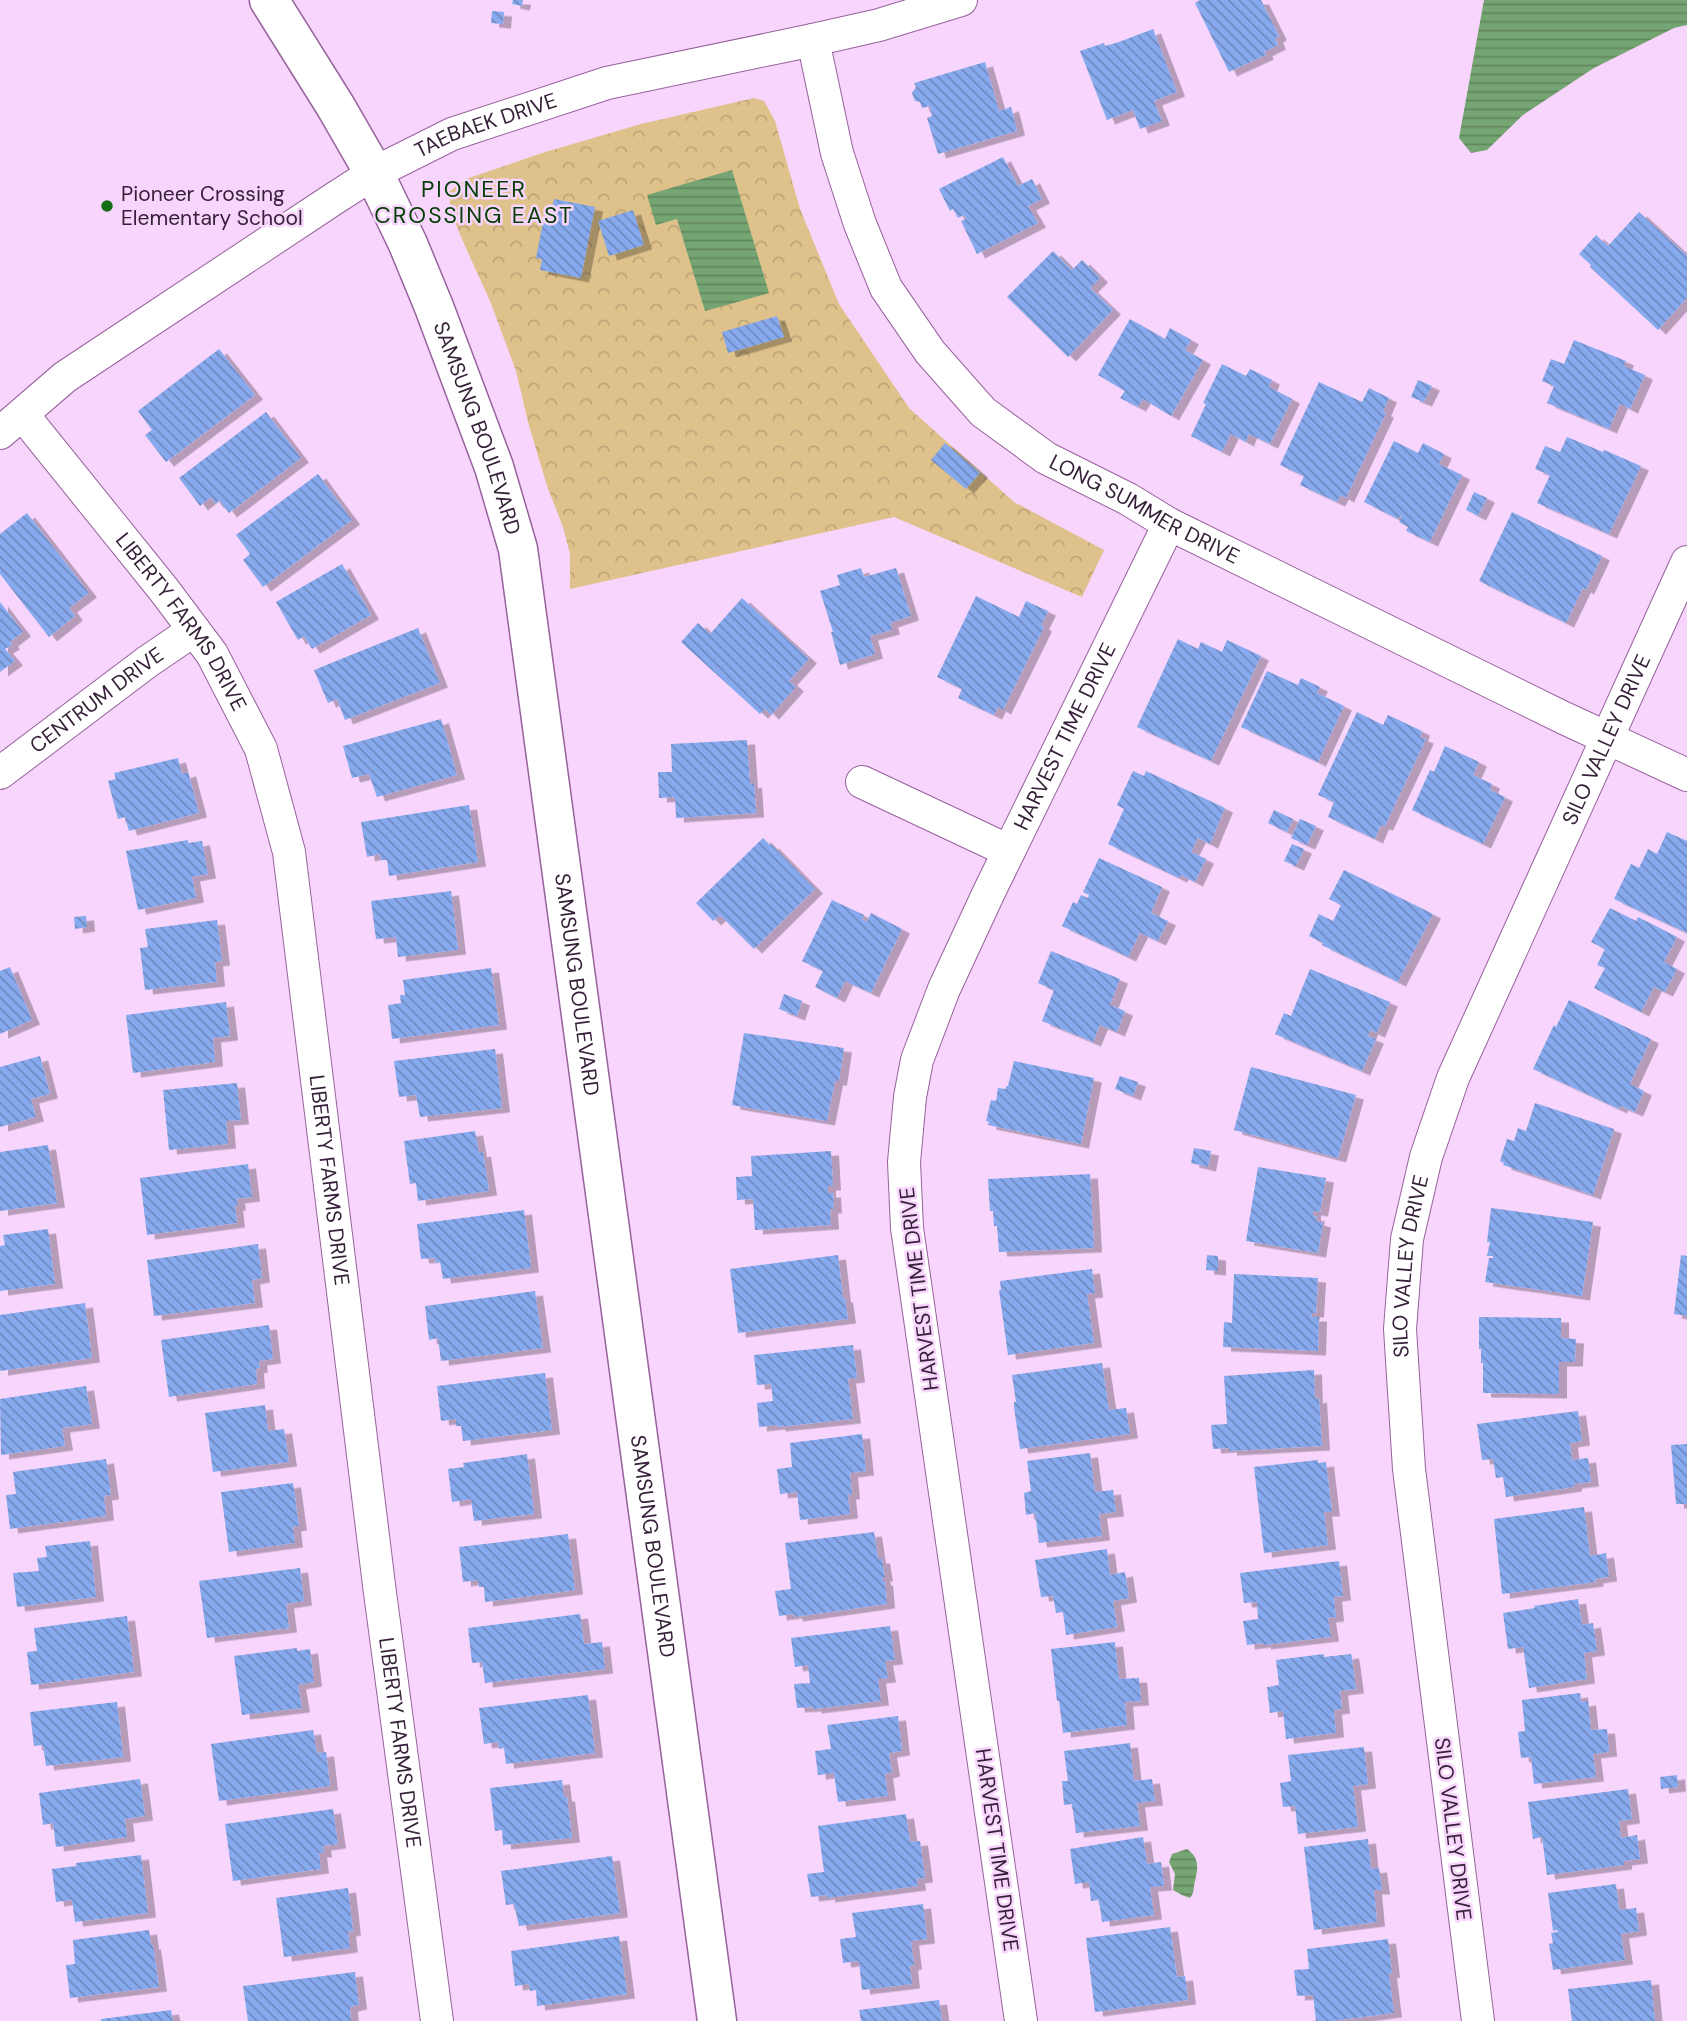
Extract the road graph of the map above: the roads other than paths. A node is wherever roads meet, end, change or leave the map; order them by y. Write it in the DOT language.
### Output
graph roads {
  1 [pos="269,0"];
  2 [pos="961,0"];
  3 [pos="813,40"];
  4 [pos="374,173"];
  5 [pos="11,424"];
  6 [pos="1169,524"];
  7 [pos="1687,562"];
  8 [pos="194,630"];
  9 [pos="1607,739"];
  10 [pos="0,773"];
  11 [pos="1687,775"];
  12 [pos="862,782"];
  13 [pos="1009,852"];
  14 [pos="437,2021"];
  15 [pos="717,2021"];
  16 [pos="1021,2021"];
  17 [pos="1478,2021"];
  1 -- 4 [label="street, SAMSUNG BOULEVARD"];
  2 -- 3 [label="street, TAEBAEK DRIVE"];
  3 -- 4 [label="street, TAEBAEK DRIVE"];
  3 -- 6 [label="street, LONG SUMMER DRIVE"];
  4 -- 5 [label="street, TAEBAEK DRIVE"];
  4 -- 15 [label="street, SAMSUNG BOULEVARD"];
  5 -- 8 [label="street, LIBERTY FARMS DRIVE"];
  6 -- 9 [label="street, LONG SUMMER DRIVE"];
  6 -- 13 [label="street, HARVEST TIME DRIVE"];
  7 -- 9 [label="street, SILO VALLEY DRIVE"];
  8 -- 10 [label="street, CENTRUM DRIVE"];
  8 -- 14 [label="street, LIBERTY FARMS DRIVE"];
  9 -- 11 [label="street, LONG SUMMER DRIVE"];
  9 -- 17 [label="street, SILO VALLEY DRIVE"];
  12 -- 13 [label="street"];
  13 -- 16 [label="street, HARVEST TIME DRIVE"];
}
